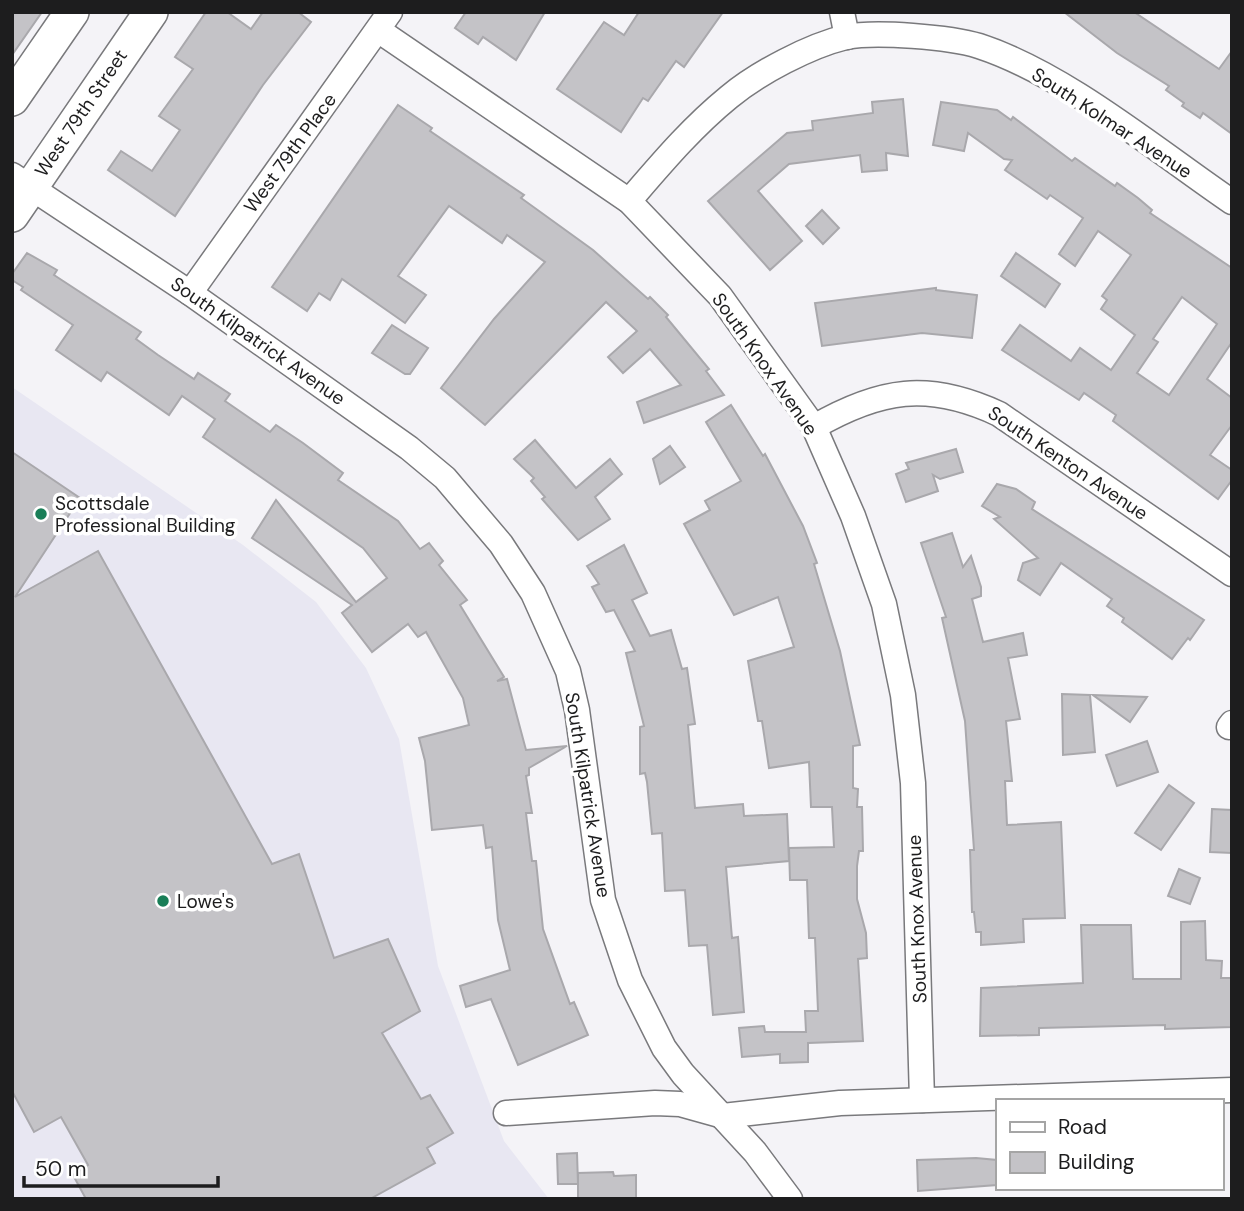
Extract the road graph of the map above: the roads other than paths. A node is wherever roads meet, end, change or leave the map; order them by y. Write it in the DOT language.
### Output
graph roads {
  1 [pos="72,12"];
  2 [pos="151,12"];
  3 [pos="842,12"];
  4 [pos="384,21"];
  5 [pos="847,37"];
  6 [pos="12,99"];
  7 [pos="18,193"];
  8 [pos="629,201"];
  9 [pos="1232,202"];
  10 [pos="190,293"];
  11 [pos="814,427"];
  12 [pos="1232,574"];
  13 [pos="1232,1090"];
  14 [pos="922,1100"];
  15 [pos="506,1113"];
  16 [pos="723,1116"];
  17 [pos="790,1199"];
  1 -- 6 [label="main road"];
  2 -- 7 [label="main road, West 79th Street"];
  3 -- 5 [label="street"];
  4 -- 8 [label="street, South Knox Avenue"];
  4 -- 10 [label="street, West 79th Place"];
  5 -- 8 [label="street, South Kolmar Avenue"];
  5 -- 9 [label="street, South Kolmar Avenue"];
  7 -- 10 [label="street, South Kilpatrick Avenue"];
  8 -- 11 [label="street, South Knox Avenue"];
  10 -- 16 [label="street, South Kilpatrick Avenue"];
  11 -- 12 [label="street, South Kenton Avenue"];
  11 -- 14 [label="street, South Knox Avenue"];
  13 -- 14 [label="street"];
  14 -- 16 [label="street"];
  15 -- 16 [label="street"];
  16 -- 17 [label="street, South Kilpatrick Avenue"];
}
